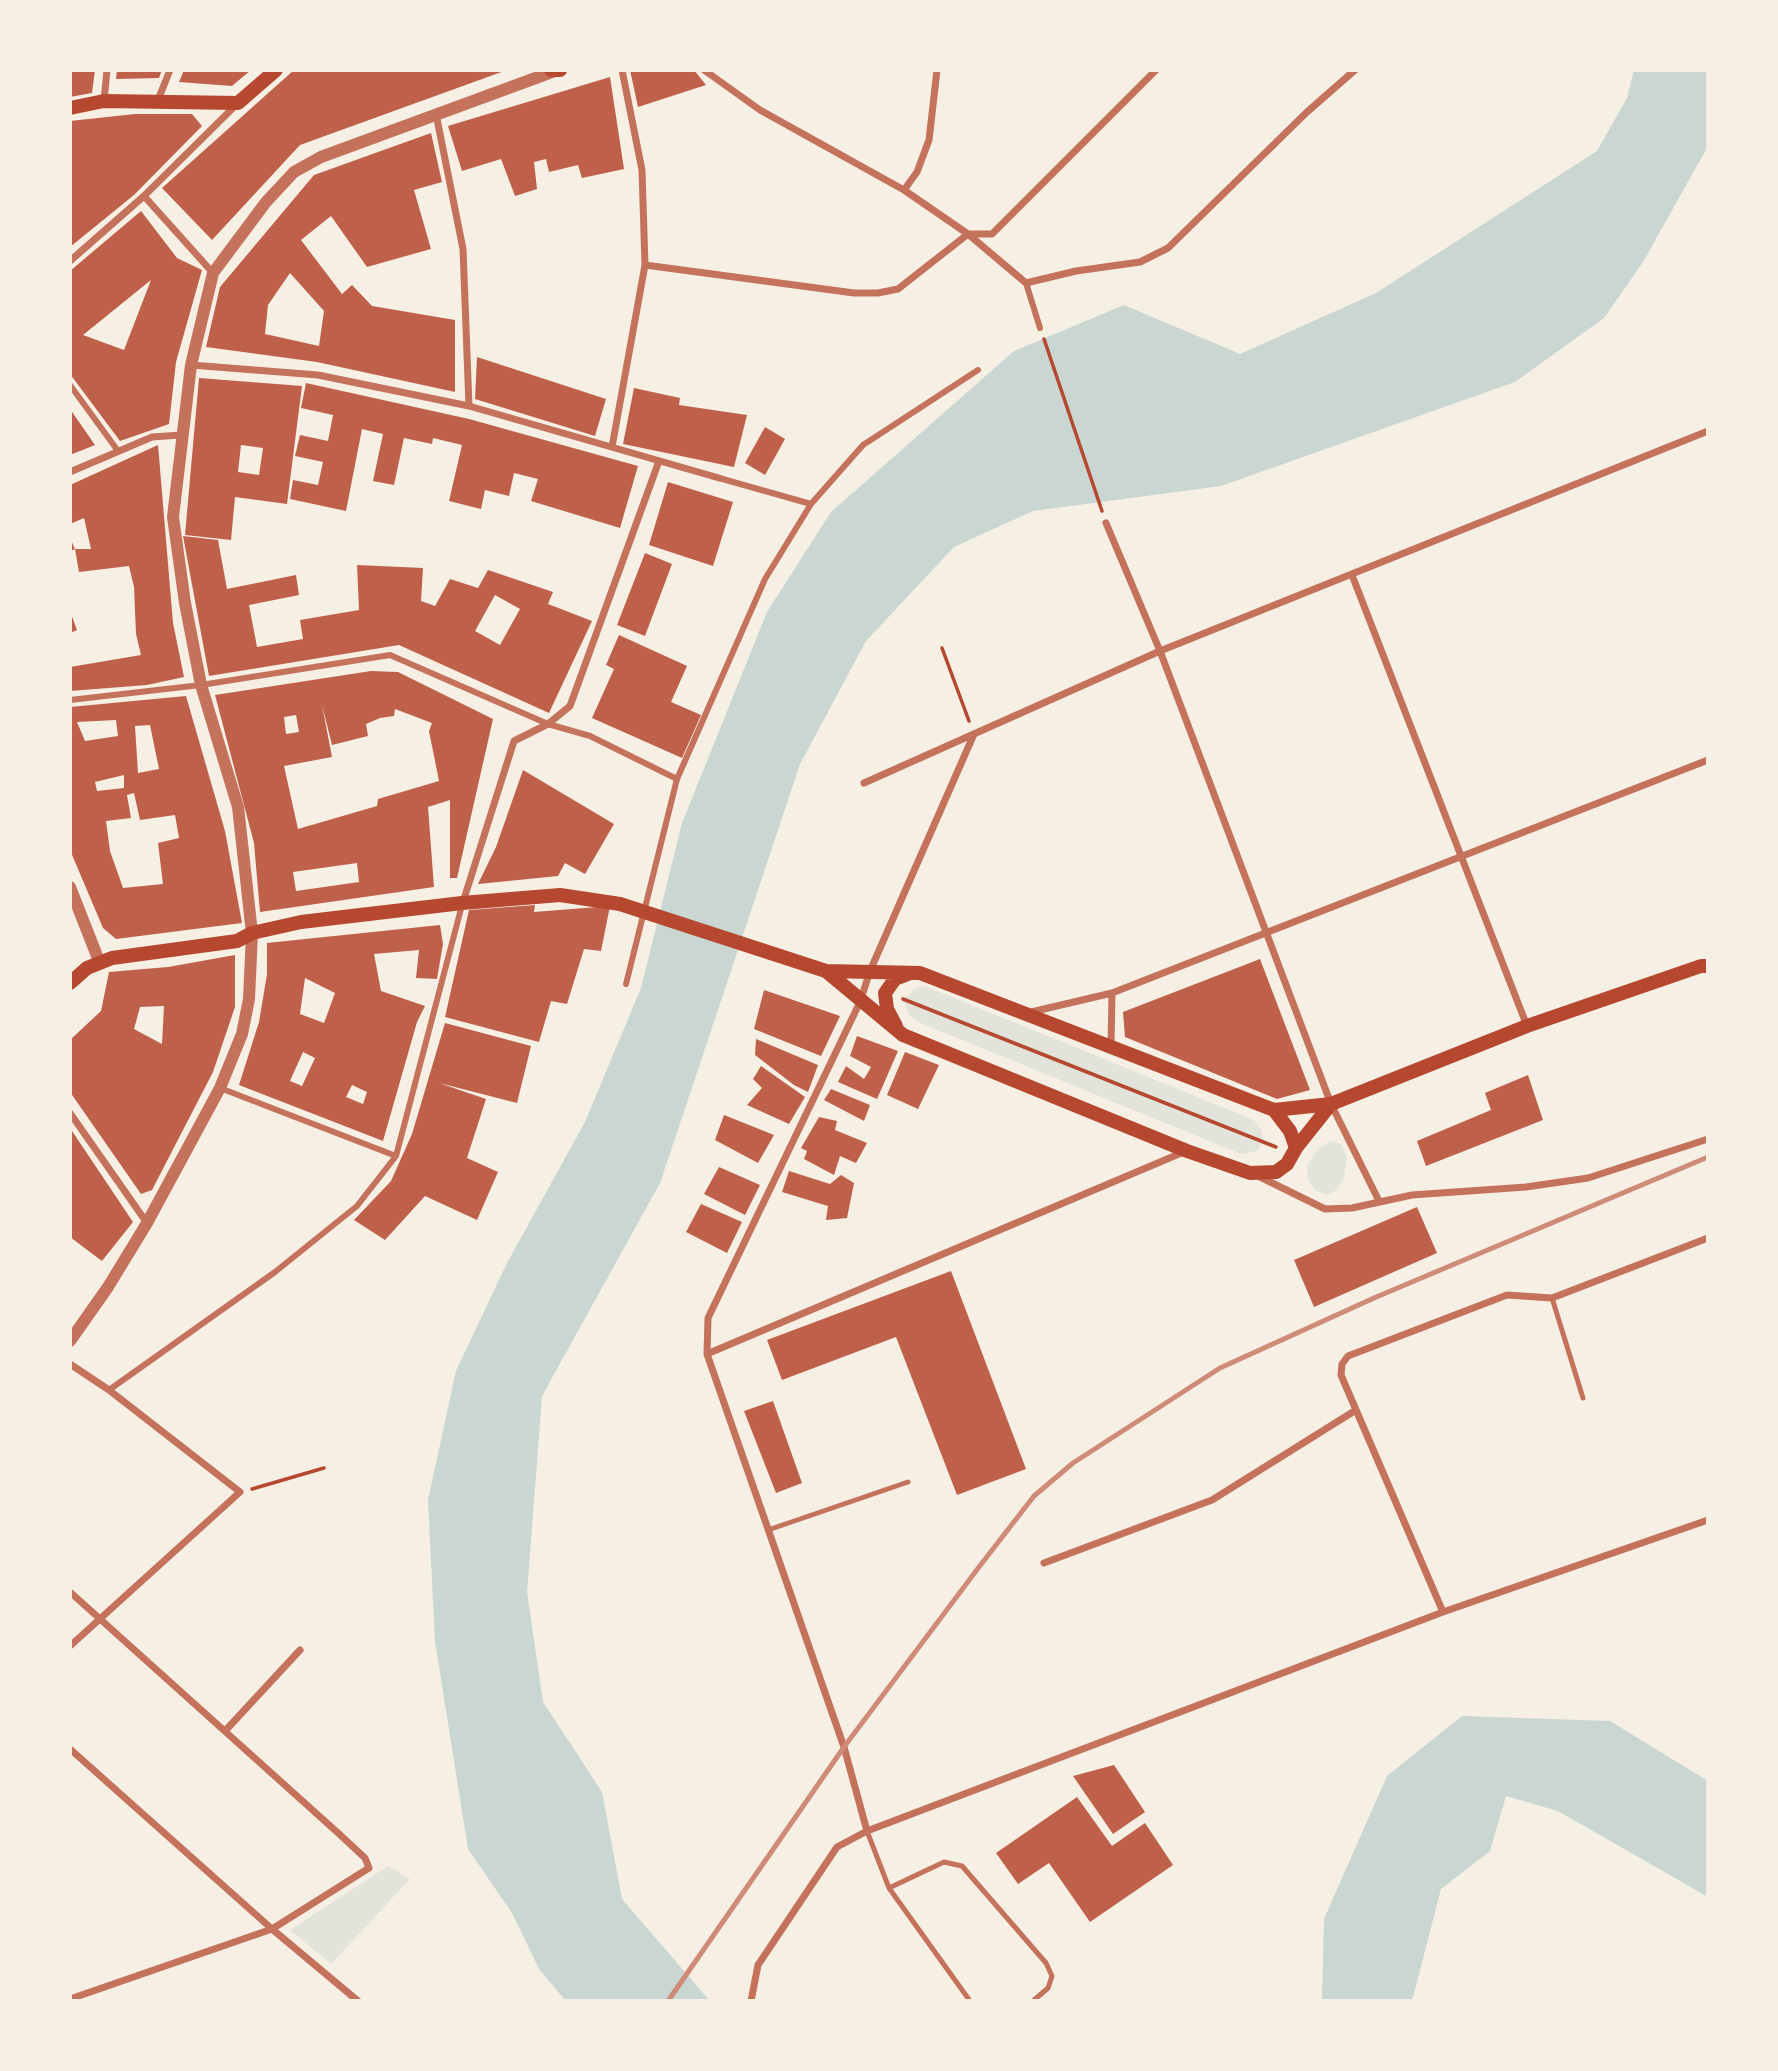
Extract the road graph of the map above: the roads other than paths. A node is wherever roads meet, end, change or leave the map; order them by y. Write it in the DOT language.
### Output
graph roads {
  1 [pos="107,70"];
  2 [pos="170,70"];
  3 [pos="276,70"];
  4 [pos="622,70"];
  5 [pos="704,70"];
  6 [pos="937,70"];
  7 [pos="1156,70"];
  8 [pos="1355,70"];
  9 [pos="554,71"];
  10 [pos="158,100"];
  11 [pos="104,101"];
  12 [pos="238,103"];
  13 [pos="70,108"];
  14 [pos="436,114"];
  15 [pos="904,190"];
  16 [pos="144,196"];
  17 [pos="968,234"];
  18 [pos="70,261"];
  19 [pos="645,265"];
  20 [pos="213,273"];
  21 [pos="1026,283"];
  22 [pos="1040,328"];
  23 [pos="191,365"];
  24 [pos="978,370"];
  25 [pos="70,385"];
  26 [pos="469,406"];
  27 [pos="1707,434"];
  28 [pos="181,435"];
  29 [pos="611,447"];
  30 [pos="118,451"];
  31 [pos="659,461"];
  32 [pos="70,472"];
  33 [pos="719,478"];
  34 [pos="811,505"];
  35 [pos="1106,523"];
  36 [pos="1352,575"];
  37 [pos="1160,651"];
  38 [pos="201,685"];
  39 [pos="70,700"];
  40 [pos="548,724"];
  41 [pos="974,734"];
  42 [pos="1708,760"];
  43 [pos="677,779"];
  44 [pos="864,783"];
  45 [pos="1460,855"];
  46 [pos="70,887"];
  47 [pos="462,903"];
  48 [pos="1267,931"];
  49 [pos="252,933"];
  50 [pos="99,961"];
  51 [pos="1706,965"];
  52 [pos="826,971"];
  53 [pos="870,971"];
  54 [pos="920,973"];
  55 [pos="70,983"];
  56 [pos="626,984"];
  57 [pos="1112,993"];
  58 [pos="860,1002"];
  59 [pos="1026,1013"];
  60 [pos="1527,1026"];
  61 [pos="902,1035"];
  62 [pos="1111,1045"];
  63 [pos="220,1088"];
  64 [pos="1331,1104"];
  65 [pos="1274,1110"];
  66 [pos="70,1113"];
  67 [pos="1708,1139"];
  68 [pos="1188,1151"];
  69 [pos="1295,1152"];
  70 [pos="396,1156"];
  71 [pos="1250,1173"];
  72 [pos="1379,1201"];
  73 [pos="147,1223"];
  74 [pos="1708,1238"];
  75 [pos="1552,1298"];
  76 [pos="70,1340"];
  77 [pos="707,1354"];
  78 [pos="70,1364"];
  79 [pos="109,1390"];
  80 [pos="1583,1398"];
  81 [pos="1356,1410"];
  82 [pos="908,1482"];
  83 [pos="1708,1520"];
  84 [pos="768,1530"];
  85 [pos="1044,1563"];
  86 [pos="70,1592"];
  87 [pos="1443,1612"];
  88 [pos="102,1620"];
  89 [pos="70,1646"];
  90 [pos="300,1650"];
  91 [pos="226,1731"];
  92 [pos="70,1749"];
  93 [pos="867,1831"];
  94 [pos="889,1888"];
  95 [pos="272,1929"];
  96 [pos="85,1997"];
  97 [pos="70,1999"];
  98 [pos="358,2001"];
  99 [pos="751,2001"];
  100 [pos="970,2001"];
  101 [pos="1033,2001"];
  1 -- 11 [label="street"];
  2 -- 10 [label="street"];
  3 -- 12 [label="main road"];
  4 -- 19 [label="street"];
  5 -- 15 [label="street"];
  6 -- 15 [label="street"];
  7 -- 17 [label="street"];
  8 -- 21 [label="street"];
  9 -- 14 [label="street"];
  10 -- 11 [label="main road"];
  10 -- 12 [label="main road"];
  11 -- 13 [label="main road"];
  12 -- 16 [label="street"];
  14 -- 20 [label="street"];
  14 -- 26 [label="street"];
  15 -- 17 [label="street"];
  16 -- 18 [label="street"];
  16 -- 20 [label="street"];
  17 -- 19 [label="street"];
  17 -- 21 [label="street"];
  19 -- 29 [label="street"];
  20 -- 23 [label="street"];
  21 -- 22 [label="street"];
  23 -- 26 [label="street"];
  23 -- 28 [label="street"];
  24 -- 34 [label="street"];
  25 -- 30 [label="street"];
  26 -- 29 [label="street"];
  27 -- 36 [label="street"];
  28 -- 30 [label="street"];
  28 -- 38 [label="street"];
  29 -- 31 [label="street"];
  30 -- 32 [label="street"];
  31 -- 33 [label="street"];
  31 -- 40 [label="street"];
  33 -- 34 [label="street"];
  34 -- 43 [label="street"];
  35 -- 37 [label="street"];
  36 -- 37 [label="street"];
  36 -- 45 [label="street"];
  37 -- 41 [label="street"];
  37 -- 48 [label="street"];
  38 -- 39 [label="street"];
  38 -- 40 [label="street"];
  38 -- 49 [label="street"];
  40 -- 43 [label="street"];
  40 -- 47 [label="street"];
  41 -- 44 [label="street"];
  41 -- 53 [label="street"];
  42 -- 45 [label="street"];
  43 -- 56 [label="street"];
  45 -- 48 [label="street"];
  45 -- 60 [label="street"];
  46 -- 50 [label="street"];
  47 -- 49 [label="main road"];
  47 -- 52 [label="main road"];
  47 -- 70 [label="street"];
  48 -- 57 [label="street"];
  48 -- 64 [label="street"];
  49 -- 50 [label="main road"];
  49 -- 63 [label="street"];
  50 -- 55 [label="main road"];
  51 -- 60 [label="main road"];
  52 -- 53 [label="main road"];
  52 -- 58 [label="main road"];
  53 -- 54 [label="main road"];
  53 -- 58 [label="street"];
  54 -- 59 [label="main road"];
  54 -- 61 [label="main road"];
  57 -- 59 [label="street"];
  57 -- 62 [label="street"];
  58 -- 61 [label="main road"];
  58 -- 77 [label="street"];
  59 -- 62 [label="main road"];
  60 -- 64 [label="main road"];
  61 -- 68 [label="main road"];
  62 -- 65 [label="main road"];
  63 -- 70 [label="street"];
  63 -- 73 [label="street"];
  64 -- 65 [label="main road"];
  64 -- 69 [label="main road"];
  64 -- 72 [label="street"];
  65 -- 69 [label="main road"];
  66 -- 73 [label="street"];
  67 -- 72 [label="street"];
  68 -- 71 [label="main road"];
  68 -- 77 [label="street"];
  69 -- 71 [label="main road"];
  70 -- 79 [label="street"];
  71 -- 72 [label="street"];
  73 -- 76 [label="street"];
  74 -- 75 [label="street"];
  75 -- 80 [label="lane"];
  75 -- 81 [label="street"];
  77 -- 84 [label="street"];
  78 -- 79 [label="street"];
  79 -- 88 [label="street"];
  81 -- 85 [label="street"];
  81 -- 87 [label="street"];
  82 -- 84 [label="lane"];
  83 -- 87 [label="street"];
  84 -- 93 [label="street"];
  86 -- 88 [label="street"];
  87 -- 93 [label="street"];
  88 -- 89 [label="street"];
  88 -- 91 [label="street"];
  90 -- 91 [label="street"];
  91 -- 95 [label="street"];
  92 -- 95 [label="street"];
  93 -- 94 [label="lane"];
  93 -- 99 [label="street"];
  94 -- 100 [label="lane"];
  94 -- 101 [label="lane"];
  95 -- 96 [label="street"];
  95 -- 98 [label="street"];
  96 -- 97 [label="street"];
}
